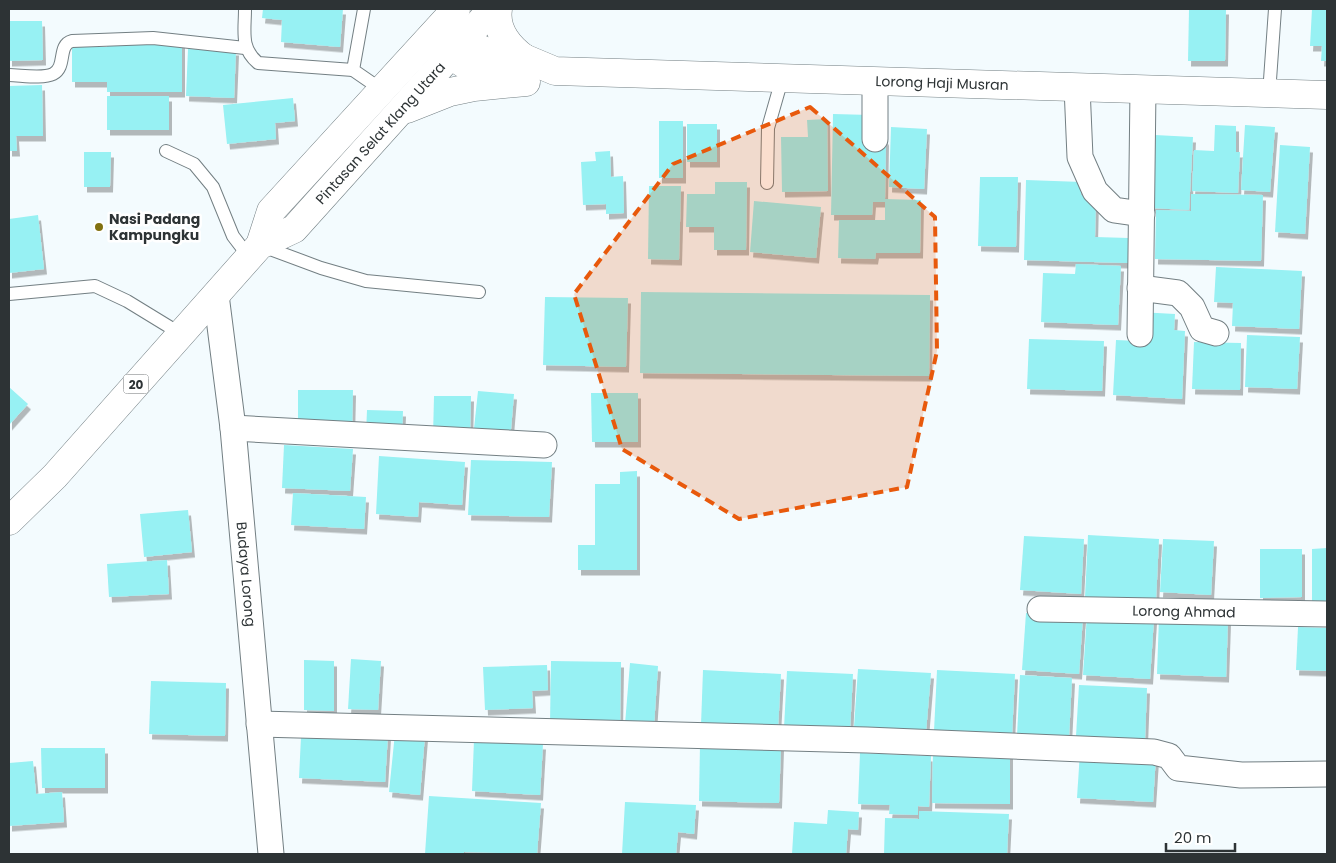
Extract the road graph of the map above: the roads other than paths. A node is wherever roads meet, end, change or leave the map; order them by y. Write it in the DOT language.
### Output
graph roads {
  1 [pos="245,9"];
  2 [pos="364,9"];
  3 [pos="492,9"];
  4 [pos="498,9"];
  5 [pos="1275,9"];
  6 [pos="443,22"];
  7 [pos="458,47"];
  8 [pos="245,48"];
  9 [pos="353,70"];
  10 [pos="525,70"];
  11 [pos="9,75"];
  12 [pos="782,78"];
  13 [pos="875,82"];
  14 [pos="1077,87"];
  15 [pos="1143,89"];
  16 [pos="382,90"];
  17 [pos="1270,94"];
  18 [pos="1327,95"];
  19 [pos="402,110"];
  20 [pos="875,139"];
  21 [pos="166,151"];
  22 [pos="767,183"];
  23 [pos="1142,214"];
  24 [pos="254,251"];
  25 [pos="1140,288"];
  26 [pos="479,292"];
  27 [pos="9,294"];
  28 [pos="216,295"];
  29 [pos="1216,333"];
  30 [pos="181,334"];
  31 [pos="1140,334"];
  32 [pos="233,428"];
  33 [pos="544,445"];
  34 [pos="9,520"];
  35 [pos="1040,609"];
  36 [pos="1327,614"];
  37 [pos="259,724"];
  38 [pos="1327,774"];
  39 [pos="271,854"];
  1 -- 8 [label="lane"];
  2 -- 9 [label="lane"];
  3 -- 7 [label="main road, Pintasan Selat Klang Utara / 20"];
  4 -- 10 [label="main road"];
  5 -- 17 [label="lane"];
  6 -- 7 [label="main road"];
  6 -- 16 [label="main road, Pintasan Selat Klang Utara / 20"];
  7 -- 10 [label="main road"];
  7 -- 19 [label="main road, Pintasan Selat Klang Utara / 20"];
  8 -- 9 [label="lane"];
  8 -- 11 [label="lane"];
  9 -- 16 [label="lane"];
  10 -- 12 [label="main road, Lorong Haji Musran"];
  10 -- 19 [label="main road, Lorong Haji Musran"];
  12 -- 13 [label="main road, Lorong Haji Musran"];
  12 -- 22 [label="lane"];
  13 -- 14 [label="main road, Lorong Haji Musran"];
  13 -- 20 [label="street"];
  14 -- 15 [label="main road, Lorong Haji Musran"];
  14 -- 23 [label="street"];
  15 -- 17 [label="main road, Lorong Haji Musran"];
  15 -- 23 [label="street"];
  16 -- 24 [label="main road, Pintasan Selat Klang Utara / 20"];
  17 -- 18 [label="main road, Lorong Haji Musran"];
  19 -- 24 [label="main road, Pintasan Selat Klang Utara / 20"];
  21 -- 24 [label="lane"];
  23 -- 25 [label="street"];
  24 -- 26 [label="lane"];
  24 -- 28 [label="main road, Pintasan Selat Klang Utara / 20"];
  25 -- 29 [label="street"];
  25 -- 31 [label="street"];
  27 -- 30 [label="lane"];
  28 -- 30 [label="main road, Pintasan Selat Klang Utara / 20"];
  28 -- 32 [label="street, Budaya Lorong"];
  30 -- 34 [label="main road, Pintasan Selat Klang Utara / 20"];
  32 -- 33 [label="street"];
  32 -- 37 [label="street, Budaya Lorong"];
  35 -- 36 [label="street, Lorong Ahmad"];
  37 -- 38 [label="street"];
  37 -- 39 [label="street, Budaya Lorong"];
}
